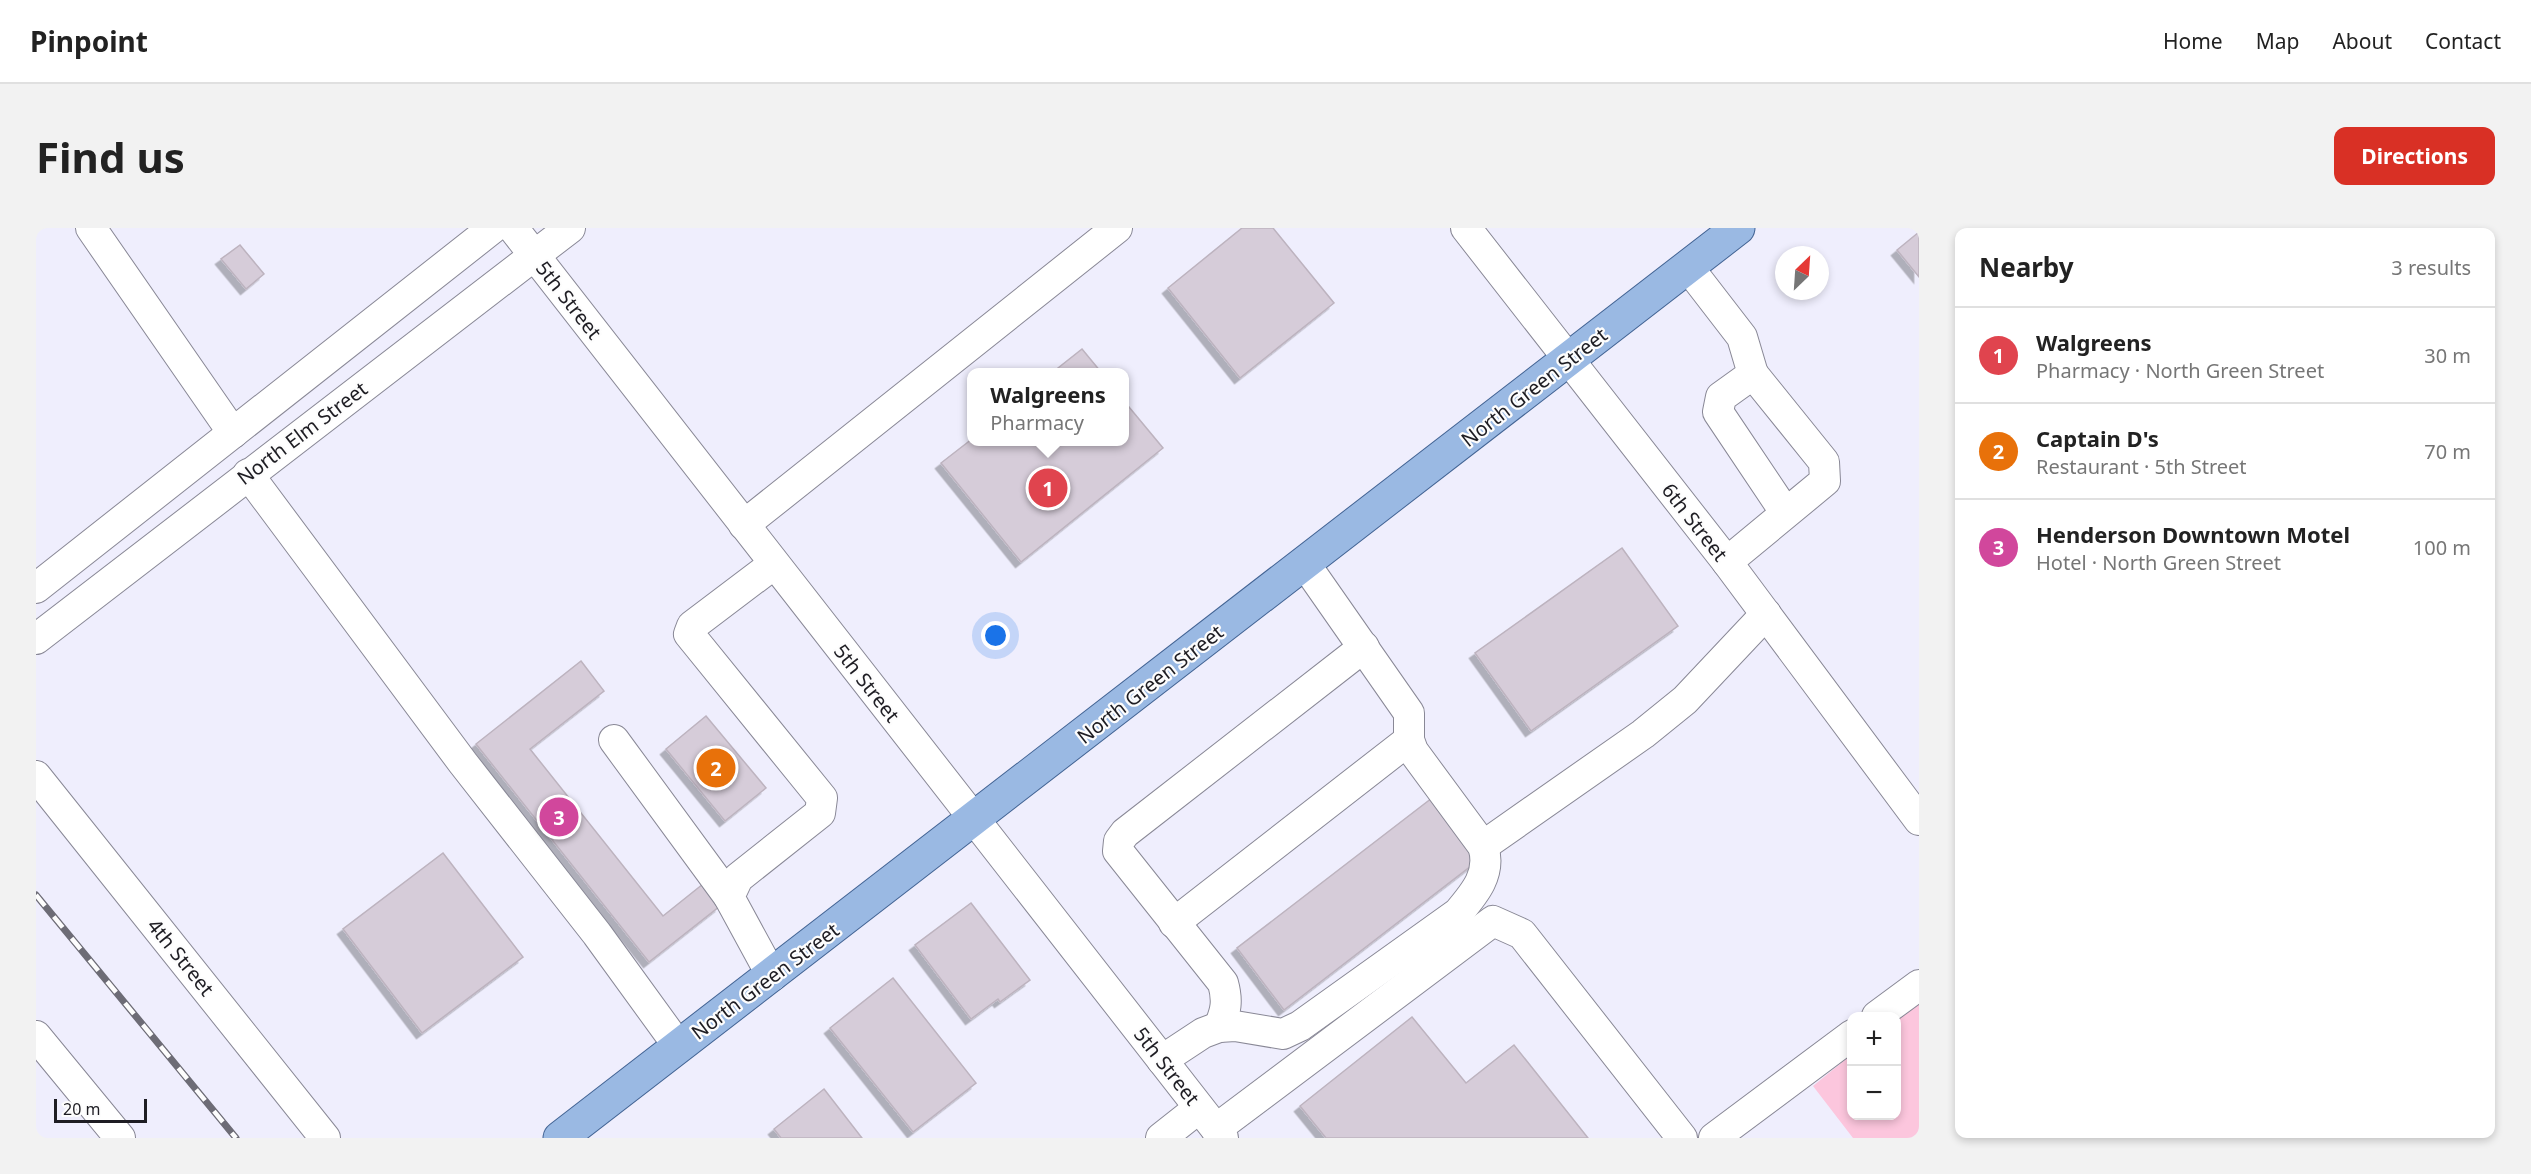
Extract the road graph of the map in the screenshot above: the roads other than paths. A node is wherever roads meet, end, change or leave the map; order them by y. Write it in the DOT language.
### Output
graph roads {
  1 [pos="91,228"];
  2 [pos="493,228"];
  3 [pos="513,228"];
  4 [pos="570,228"];
  5 [pos="1117,228"];
  6 [pos="1466,228"];
  7 [pos="1738,228"];
  8 [pos="534,256"];
  9 [pos="1688,267"];
  10 [pos="1570,359"];
  11 [pos="1752,374"];
  12 [pos="233,433"];
  13 [pos="248,474"];
  14 [pos="1785,512"];
  15 [pos="744,525"];
  16 [pos="1727,562"];
  17 [pos="774,564"];
  18 [pos="1305,564"];
  19 [pos="36,588"];
  20 [pos="1766,614"];
  21 [pos="36,639"];
  22 [pos="1364,647"];
  23 [pos="614,740"];
  24 [pos="1409,740"];
  25 [pos="36,776"];
  26 [pos="1919,820"];
  27 [pos="974,821"];
  28 [pos="1483,846"];
  29 [pos="729,897"];
  30 [pos="1174,923"];
  31 [pos="772,975"];
  32 [pos="1919,985"];
  33 [pos="1884,1012"];
  34 [pos="1220,1027"];
  35 [pos="1847,1038"];
  36 [pos="679,1047"];
  37 [pos="42,1055"];
  38 [pos="1162,1060"];
  39 [pos="1213,1125"];
  40 [pos="120,1138"];
  41 [pos="326,1138"];
  42 [pos="560,1138"];
  43 [pos="1161,1138"];
  44 [pos="1682,1138"];
  45 [pos="1714,1138"];
  1 -- 12 [label="street"];
  2 -- 12 [label="street"];
  3 -- 8 [label="street, 5th Street"];
  4 -- 8 [label="street, North Elm Street"];
  5 -- 15 [label="street"];
  6 -- 10 [label="street, 6th Street"];
  7 -- 9 [label="main road, North Green Street"];
  8 -- 13 [label="street, North Elm Street"];
  8 -- 15 [label="street, 5th Street"];
  9 -- 10 [label="main road, North Green Street"];
  9 -- 11 [label="street"];
  10 -- 16 [label="street, 6th Street"];
  10 -- 18 [label="main road, North Green Street"];
  11 -- 14 [label="street"];
  11 -- 14 [label="street"];
  12 -- 19 [label="street"];
  13 -- 21 [label="street, North Elm Street"];
  13 -- 36 [label="street"];
  14 -- 16 [label="street"];
  15 -- 17 [label="street, 5th Street"];
  16 -- 20 [label="street, 6th Street"];
  17 -- 27 [label="street, 5th Street"];
  17 -- 29 [label="street"];
  18 -- 22 [label="street"];
  18 -- 27 [label="main road, North Green Street"];
  20 -- 26 [label="street, 6th Street"];
  20 -- 28 [label="street"];
  22 -- 24 [label="street"];
  22 -- 30 [label="street"];
  23 -- 29 [label="street"];
  24 -- 28 [label="street"];
  24 -- 30 [label="street"];
  25 -- 41 [label="street, 4th Street"];
  27 -- 31 [label="main road, North Green Street"];
  27 -- 38 [label="street, 5th Street"];
  28 -- 34 [label="street"];
  29 -- 31 [label="street"];
  30 -- 34 [label="street"];
  31 -- 36 [label="main road, North Green Street"];
  32 -- 33 [label="street"];
  34 -- 38 [label="street"];
  35 -- 45 [label="street"];
  36 -- 42 [label="main road, North Green Street"];
  37 -- 40 [label="street"];
  38 -- 39 [label="street, 5th Street"];
  39 -- 43 [label="street"];
  39 -- 44 [label="street"];
}
